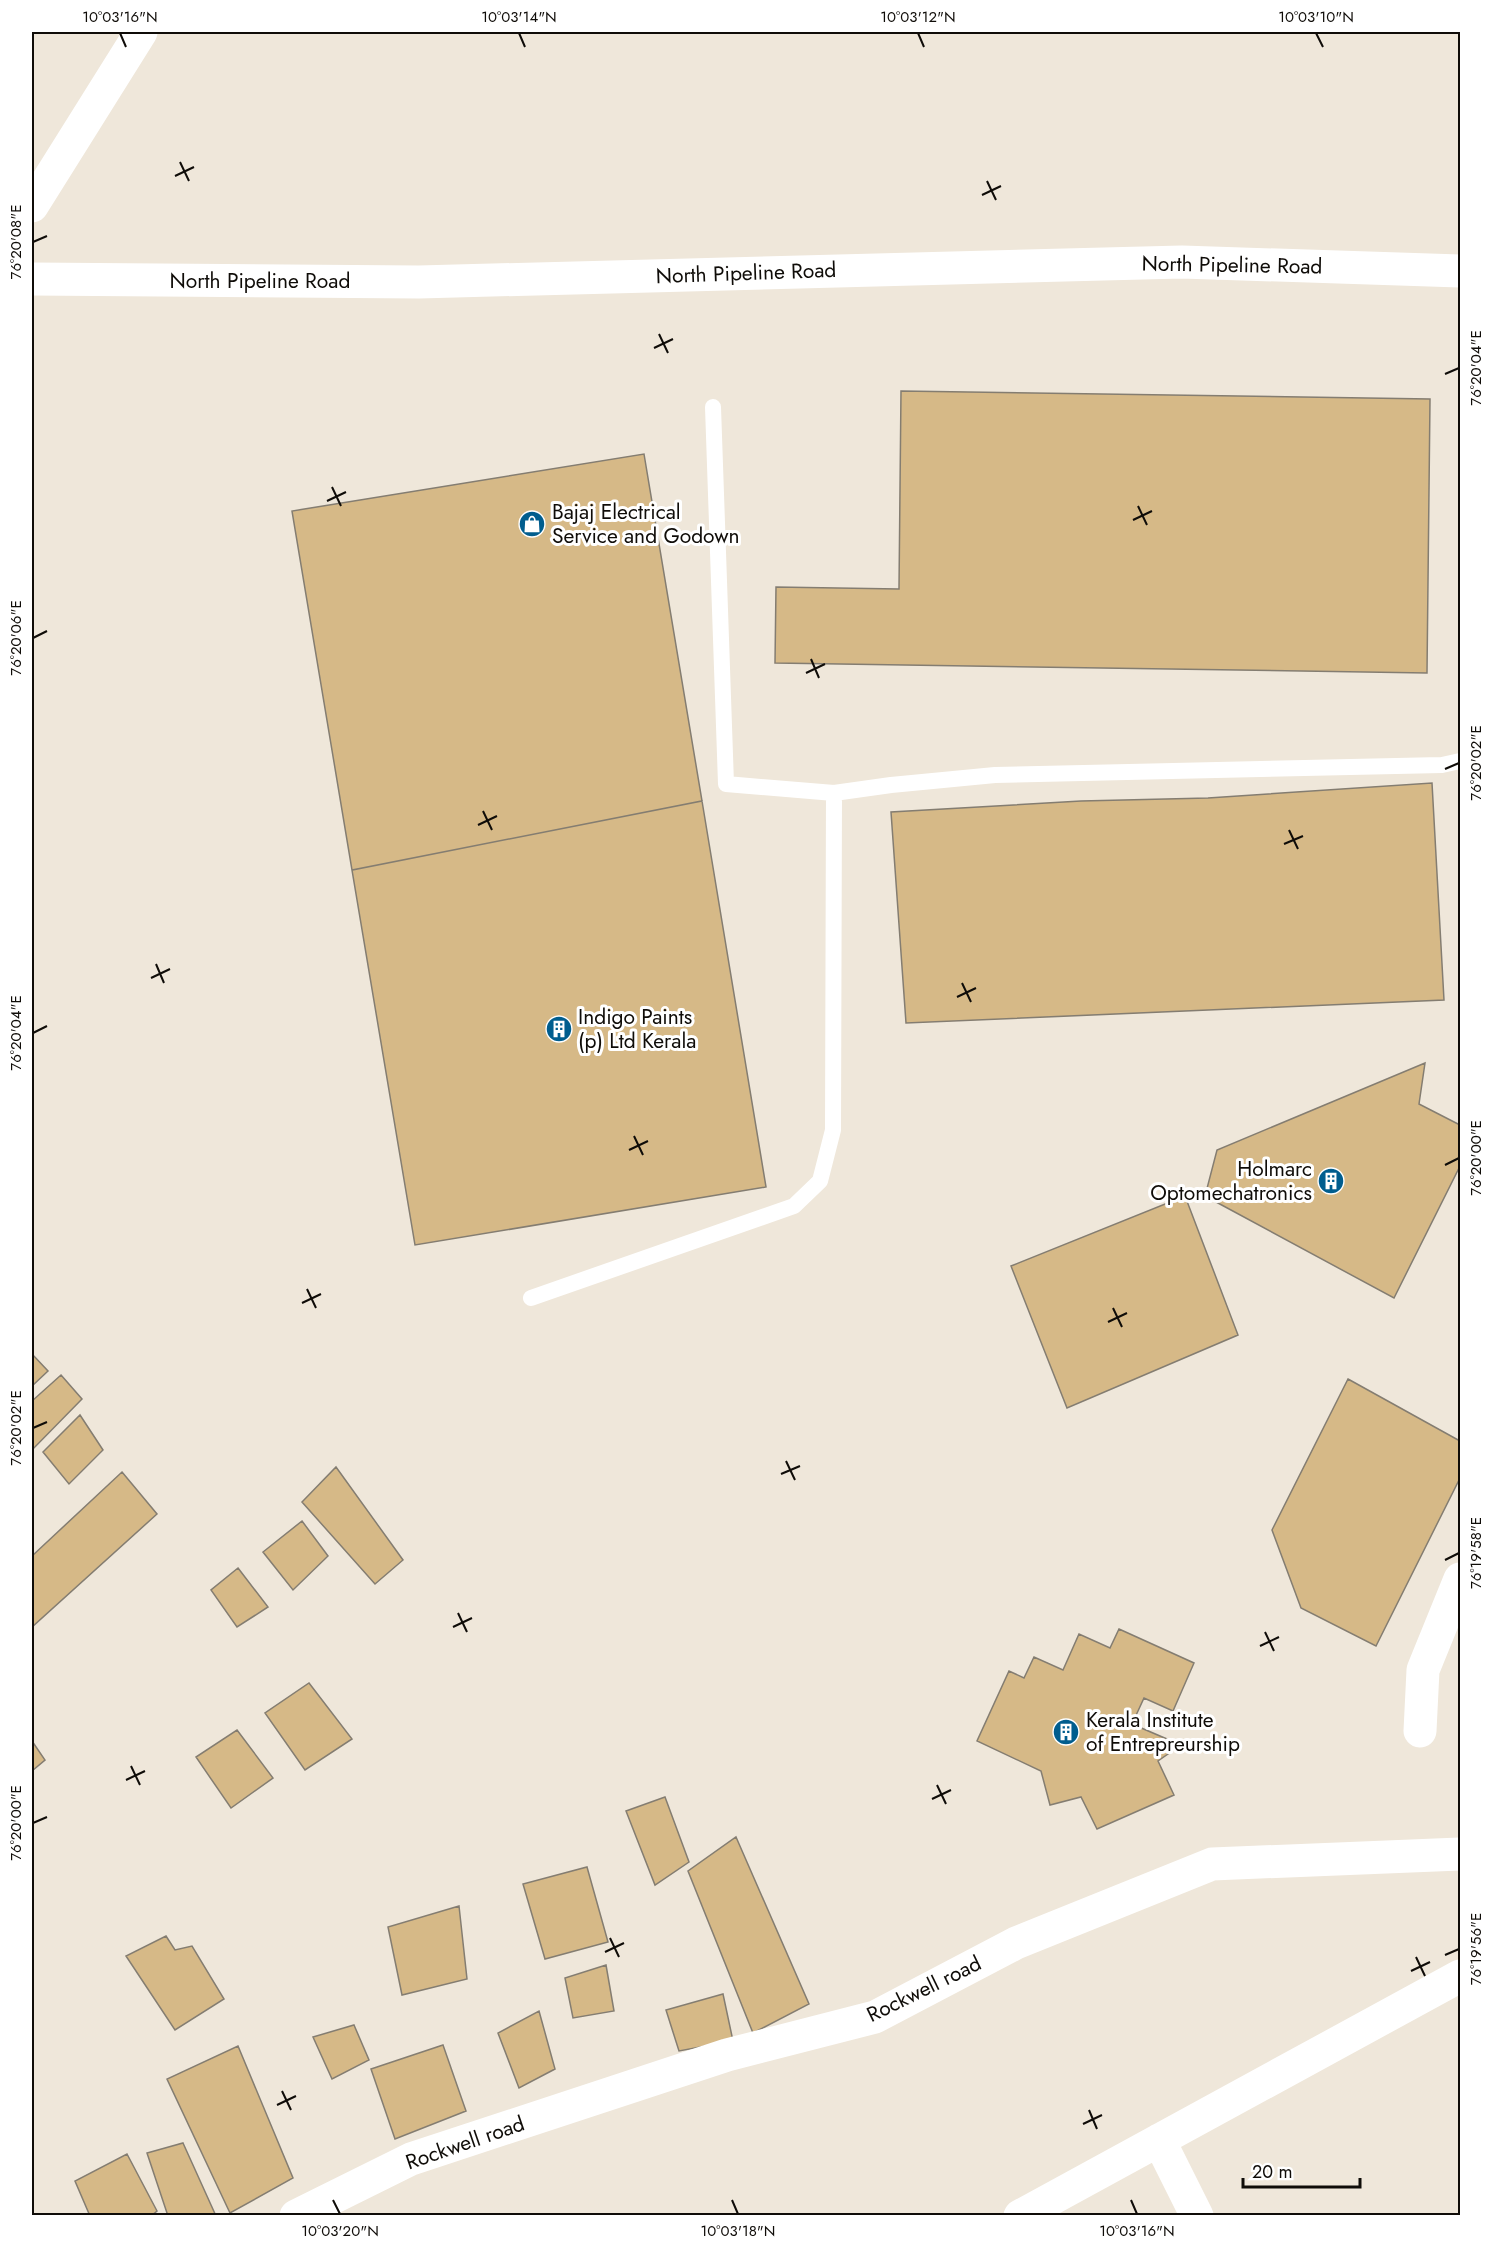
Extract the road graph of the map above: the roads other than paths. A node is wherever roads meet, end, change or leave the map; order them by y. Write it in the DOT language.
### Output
graph roads {
  1 [pos="141,32"];
  2 [pos="32,206"];
  3 [pos="1461,271"];
  4 [pos="32,279"];
  5 [pos="713,407"];
  6 [pos="1461,761"];
  7 [pos="834,793"];
  8 [pos="531,1298"];
  9 [pos="1461,1579"];
  10 [pos="1420,1731"];
  11 [pos="1461,1854"];
  12 [pos="1461,1976"];
  13 [pos="1160,2140"];
  14 [pos="296,2216"];
  15 [pos="1020,2216"];
  16 [pos="1197,2216"];
  1 -- 2 [label="street"];
  3 -- 4 [label="street, North Pipeline Road"];
  5 -- 7 [label="lane"];
  6 -- 7 [label="lane"];
  7 -- 8 [label="lane"];
  9 -- 10 [label="street"];
  11 -- 14 [label="street, Rockwell road"];
  12 -- 13 [label="street"];
  13 -- 15 [label="street"];
  13 -- 16 [label="street"];
}
